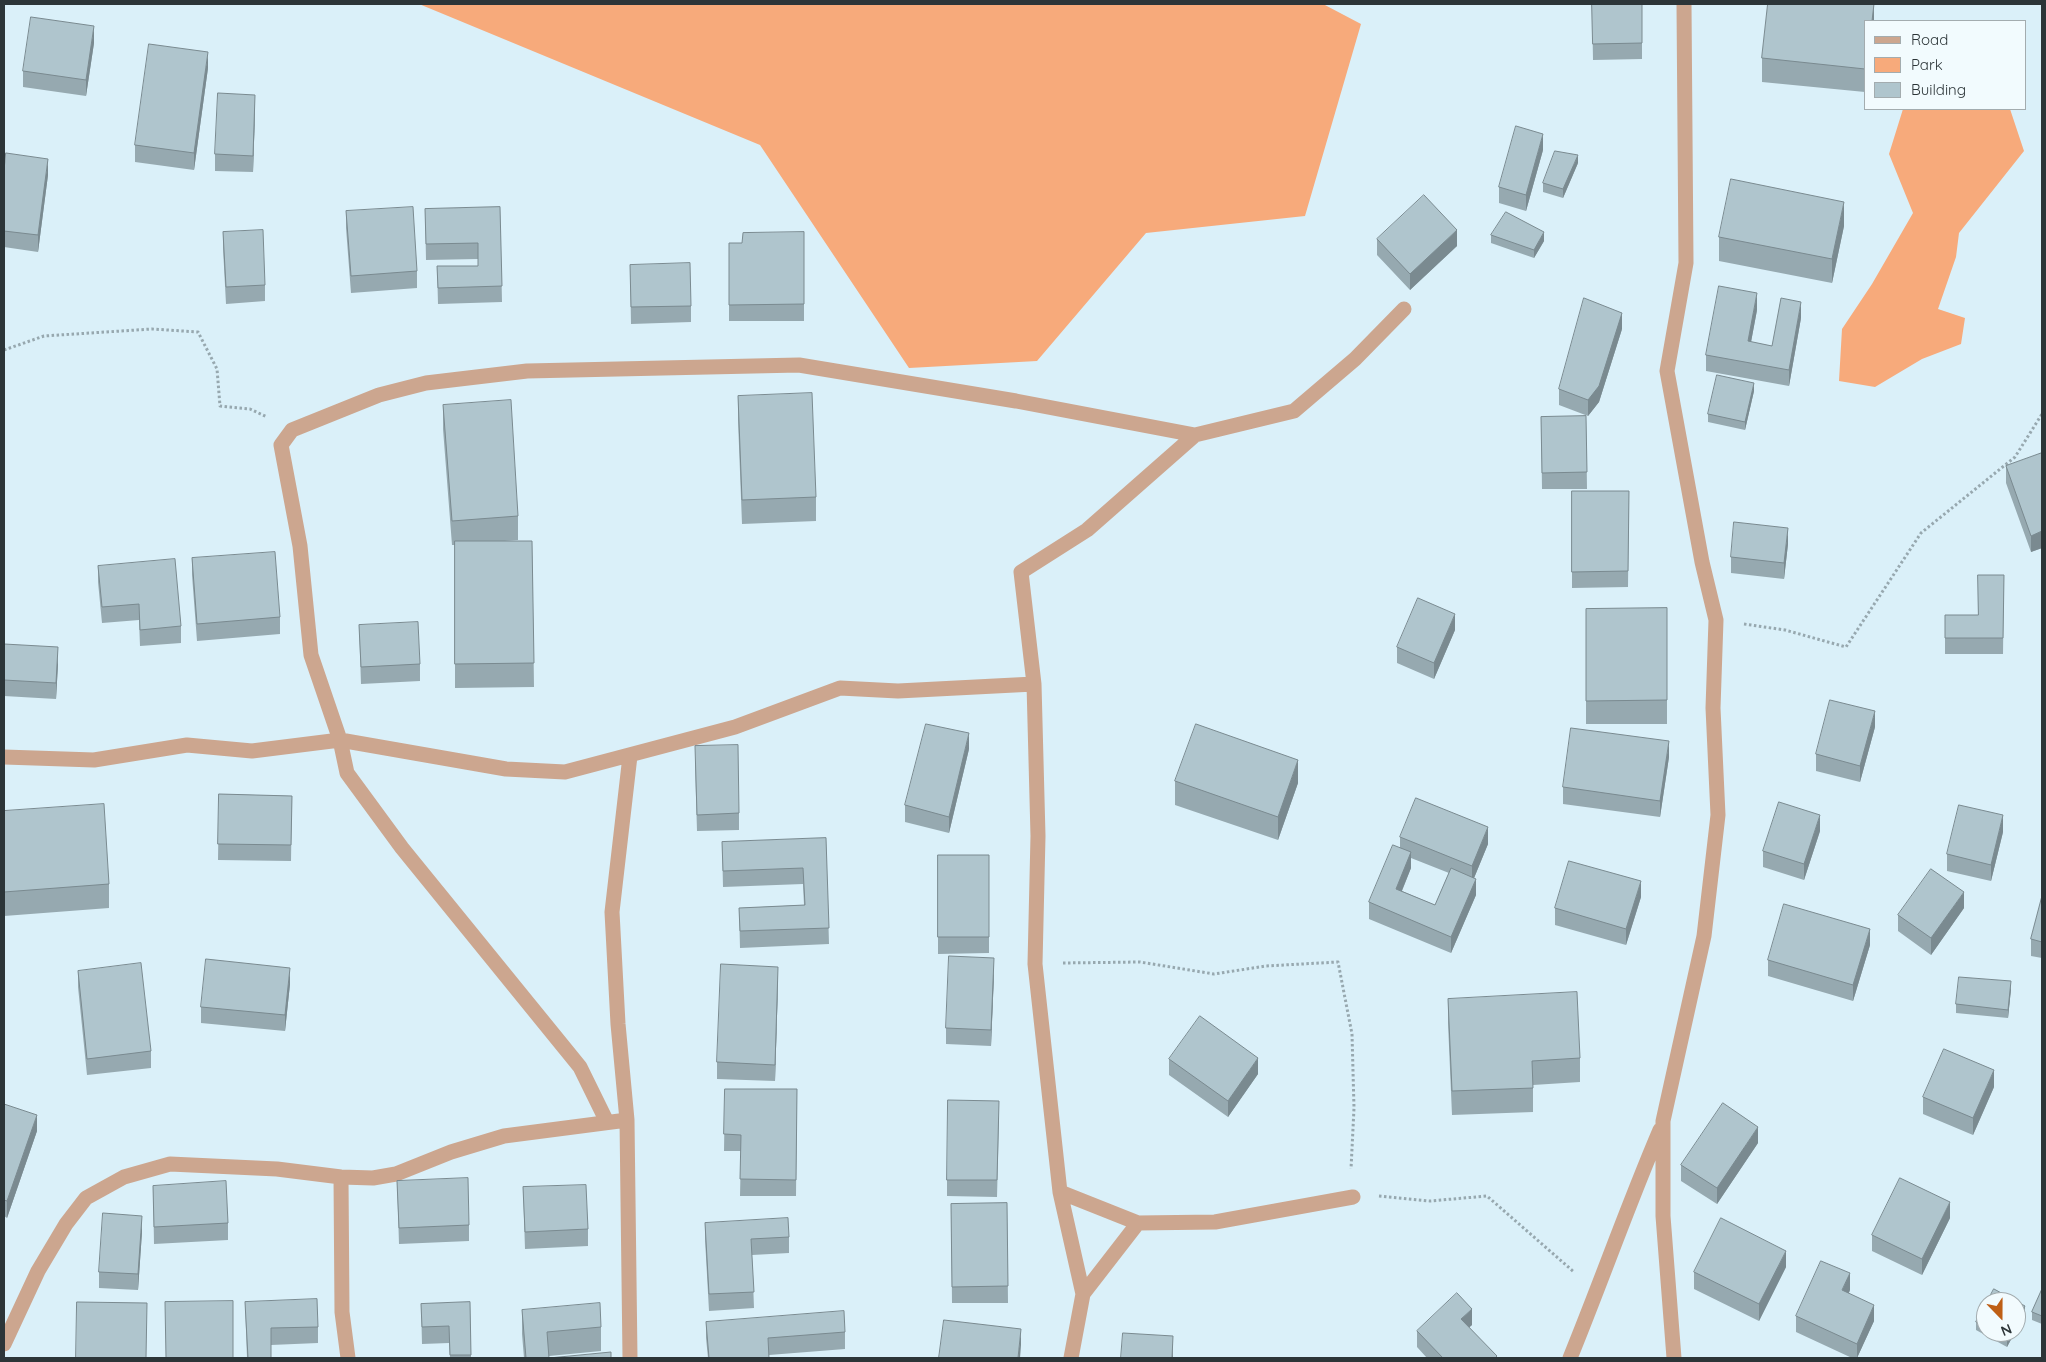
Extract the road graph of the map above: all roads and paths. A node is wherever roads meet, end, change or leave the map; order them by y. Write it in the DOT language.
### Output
graph roads {
  1 [pos="1684,4"];
  2 [pos="1404,309"];
  3 [pos="4,350"];
  4 [pos="2042,414"];
  5 [pos="292,430"];
  6 [pos="1195,435"];
  7 [pos="1716,620"];
  8 [pos="1034,684"];
  9 [pos="340,740"];
  10 [pos="630,756"];
  11 [pos="4,757"];
  12 [pos="1035,964"];
  13 [pos="627,1120"];
  14 [pos="1663,1121"];
  15 [pos="607,1122"];
  16 [pos="341,1177"];
  17 [pos="1060,1192"];
  18 [pos="1353,1197"];
  19 [pos="1138,1223"];
  20 [pos="1597,1292"];
  21 [pos="1083,1294"];
  22 [pos="4,1344"];
  23 [pos="348,1358"];
  24 [pos="630,1358"];
  25 [pos="1071,1358"];
  26 [pos="1570,1358"];
  27 [pos="1674,1358"];
  1 -- 7 [label="street"];
  2 -- 6 [label="street"];
  3 -- 5 [label="path"];
  4 -- 7 [label="path"];
  5 -- 6 [label="street"];
  5 -- 9 [label="street"];
  6 -- 8 [label="street"];
  7 -- 14 [label="street"];
  8 -- 10 [label="street"];
  8 -- 12 [label="street"];
  9 -- 10 [label="street"];
  9 -- 11 [label="street"];
  9 -- 15 [label="street"];
  10 -- 13 [label="street"];
  12 -- 17 [label="street"];
  12 -- 18 [label="path"];
  13 -- 15 [label="street"];
  13 -- 24 [label="street"];
  14 -- 20 [label="street"];
  14 -- 27 [label="street"];
  15 -- 16 [label="street"];
  16 -- 22 [label="street"];
  16 -- 23 [label="street"];
  17 -- 19 [label="street"];
  17 -- 21 [label="street"];
  18 -- 19 [label="street"];
  18 -- 20 [label="path"];
  19 -- 21 [label="street"];
  20 -- 26 [label="street"];
  21 -- 25 [label="street"];
}
